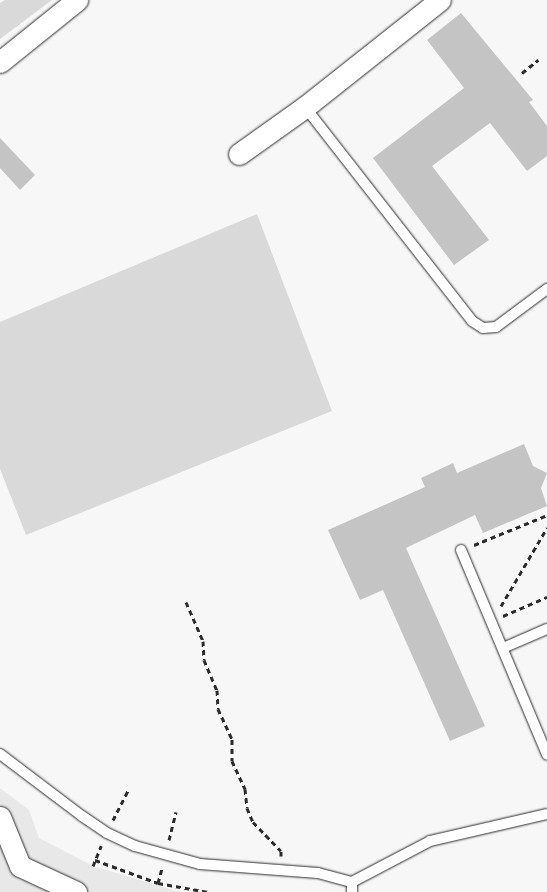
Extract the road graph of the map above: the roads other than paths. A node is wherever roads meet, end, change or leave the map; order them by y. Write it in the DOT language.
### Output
graph roads {
  1 [pos="77,0"];
  2 [pos="440,0"];
  3 [pos="0,62"];
  4 [pos="305,107"];
  5 [pos="239,154"];
  6 [pos="547,289"];
  7 [pos="460,550"];
  8 [pos="547,629"];
  9 [pos="504,648"];
  10 [pos="0,754"];
  11 [pos="547,754"];
  12 [pos="547,814"];
  13 [pos="0,817"];
  14 [pos="352,887"];
  15 [pos="76,892"];
  1 -- 3 [label="street"];
  2 -- 4 [label="street"];
  4 -- 5 [label="street"];
  4 -- 6 [label="lane"];
  7 -- 9 [label="lane"];
  8 -- 9 [label="lane"];
  9 -- 11 [label="lane"];
  10 -- 14 [label="lane"];
  12 -- 14 [label="lane"];
  13 -- 15 [label="street"];
}
